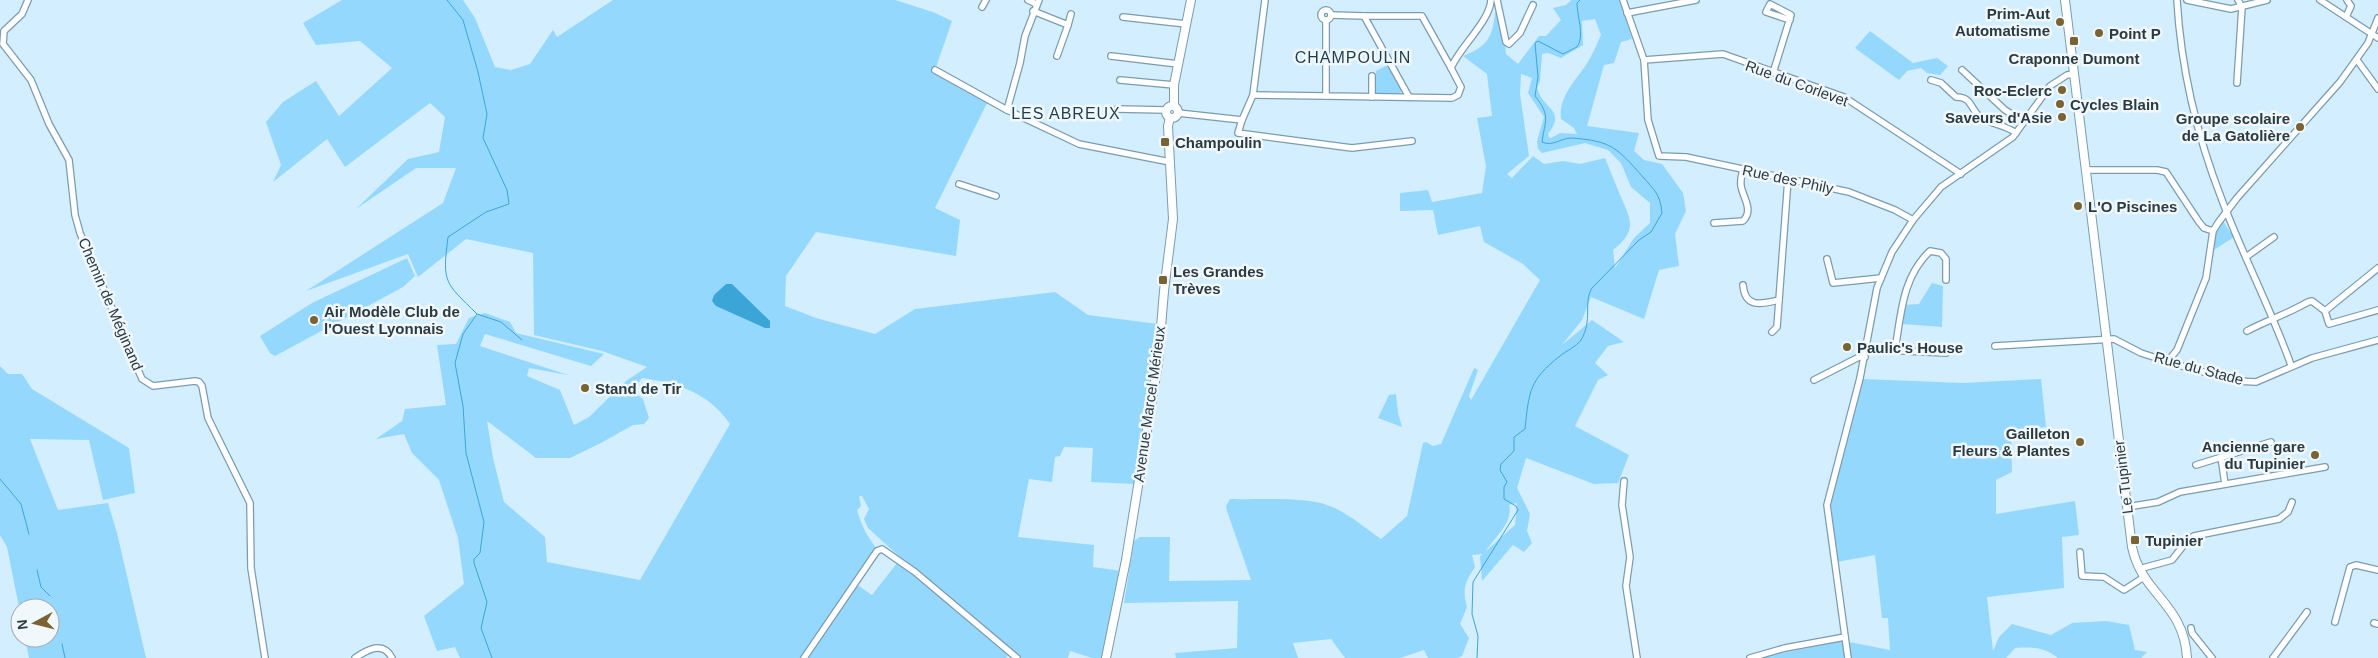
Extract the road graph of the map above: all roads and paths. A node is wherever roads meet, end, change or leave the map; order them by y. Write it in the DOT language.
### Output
graph roads {
  1 [pos="28,0"];
  2 [pos="986,0"];
  3 [pos="1028,0"];
  4 [pos="1190,0"];
  5 [pos="1264,0"];
  6 [pos="1498,0"];
  7 [pos="1623,0"];
  8 [pos="1696,0"];
  9 [pos="2065,0"];
  10 [pos="2177,0"];
  11 [pos="2187,0"];
  12 [pos="2238,0"];
  13 [pos="2267,0"];
  14 [pos="2320,0"];
  15 [pos="2347,0"];
  16 [pos="1038,2"];
  17 [pos="1491,2"];
  18 [pos="1533,5"];
  19 [pos="982,7"];
  20 [pos="2242,7"];
  21 [pos="1033,11"];
  22 [pos="1627,13"];
  23 [pos="1072,14"];
  24 [pos="1364,16"];
  25 [pos="1123,17"];
  26 [pos="2346,17"];
  27 [pos="2378,18"];
  28 [pos="1790,20"];
  29 [pos="1186,24"];
  30 [pos="1068,25"];
  31 [pos="2372,34"];
  32 [pos="2378,38"];
  33 [pos="1057,56"];
  34 [pos="1111,56"];
  35 [pos="1644,60"];
  36 [pos="2357,60"];
  37 [pos="1178,64"];
  38 [pos="1450,68"];
  39 [pos="934,70"];
  40 [pos="1962,70"];
  41 [pos="1773,73"];
  42 [pos="2074,74"];
  43 [pos="1372,76"];
  44 [pos="1120,80"];
  45 [pos="1931,80"];
  46 [pos="2236,83"];
  47 [pos="1174,85"];
  48 [pos="2378,89"];
  49 [pos="1253,95"];
  50 [pos="1326,96"];
  51 [pos="1372,97"];
  52 [pos="1409,97"];
  53 [pos="1174,106"];
  54 [pos="1117,109"];
  55 [pos="1007,110"];
  56 [pos="1166,110"];
  57 [pos="1178,113"];
  58 [pos="1170,118"];
  59 [pos="1242,120"];
  60 [pos="2024,122"];
  61 [pos="2016,133"];
  62 [pos="1412,141"];
  63 [pos="1170,162"];
  64 [pos="1743,169"];
  65 [pos="2086,170"];
  66 [pos="1961,174"];
  67 [pos="1788,179"];
  68 [pos="959,184"];
  69 [pos="996,196"];
  70 [pos="2227,211"];
  71 [pos="1913,220"];
  72 [pos="1714,223"];
  73 [pos="2213,231"];
  74 [pos="2274,237"];
  75 [pos="2246,257"];
  76 [pos="1827,259"];
  77 [pos="2378,268"];
  78 [pos="1881,278"];
  79 [pos="1946,280"];
  80 [pos="1743,284"];
  81 [pos="1780,300"];
  82 [pos="2378,310"];
  83 [pos="2325,311"];
  84 [pos="2273,318"];
  85 [pos="2247,331"];
  86 [pos="1772,332"];
  87 [pos="2106,340"];
  88 [pos="2378,340"];
  89 [pos="1995,346"];
  90 [pos="1866,348"];
  91 [pos="1895,350"];
  92 [pos="1946,353"];
  93 [pos="1865,357"];
  94 [pos="2167,362"];
  95 [pos="2291,366"];
  96 [pos="1814,380"];
  97 [pos="2271,442"];
  98 [pos="2221,457"];
  99 [pos="2196,465"];
  100 [pos="2325,467"];
  101 [pos="1624,480"];
  102 [pos="2225,484"];
  103 [pos="2292,502"];
  104 [pos="2127,507"];
  105 [pos="2080,552"];
  106 [pos="2139,569"];
  107 [pos="2378,570"];
  108 [pos="2144,577"];
  109 [pos="2306,612"];
  110 [pos="2334,622"];
  111 [pos="2191,628"];
  112 [pos="1845,637"];
  113 [pos="265,658"];
  114 [pos="355,658"];
  115 [pos="392,658"];
  116 [pos="804,658"];
  117 [pos="1018,658"];
  118 [pos="1106,658"];
  119 [pos="1637,658"];
  120 [pos="1750,658"];
  121 [pos="1848,658"];
  122 [pos="2187,658"];
  123 [pos="2212,658"];
  124 [pos="2274,658"];
  1 -- 113 [label="street, Chemin de Méginand"];
  2 -- 19 [label="street"];
  3 -- 16 [label="street"];
  4 -- 29 [label="main road"];
  5 -- 49 [label="street"];
  6 -- 18 [label="street"];
  7 -- 22 [label="street"];
  8 -- 22 [label="street"];
  9 -- 42 [label="main road, Le Tupinier"];
  10 -- 70 [label="street"];
  11 -- 20 [label="street"];
  12 -- 20 [label="street"];
  13 -- 20 [label="street"];
  14 -- 26 [label="street"];
  15 -- 26 [label="street"];
  16 -- 21 [label="street"];
  17 -- 38 [label="street"];
  20 -- 46 [label="street"];
  21 -- 30 [label="street"];
  21 -- 55 [label="street"];
  22 -- 35 [label="street"];
  23 -- 30 [label="street"];
  24 -- 38 [label="street"];
  24 -- 50 [label="street"];
  24 -- 52 [label="street"];
  25 -- 29 [label="street"];
  26 -- 31 [label="street"];
  27 -- 31 [label="street"];
  28 -- 41 [label="street"];
  29 -- 37 [label="main road"];
  30 -- 33 [label="street"];
  31 -- 32 [label="street"];
  31 -- 36 [label="street"];
  34 -- 37 [label="street"];
  35 -- 41 [label="street, Rue du Corlevet"];
  35 -- 64 [label="street, Rue des Phily"];
  36 -- 48 [label="street"];
  36 -- 70 [label="street"];
  37 -- 47 [label="main road"];
  38 -- 52 [label="street"];
  39 -- 55 [label="street"];
  40 -- 60 [label="street"];
  41 -- 66 [label="street, Rue du Corlevet"];
  42 -- 60 [label="street"];
  42 -- 65 [label="main road, Le Tupinier"];
  43 -- 51 [label="street"];
  44 -- 47 [label="street"];
  45 -- 61 [label="street"];
  47 -- 53 [label="main road"];
  49 -- 50 [label="street"];
  49 -- 59 [label="street"];
  50 -- 51 [label="street"];
  51 -- 52 [label="street"];
  53 -- 56 [label="main road"];
  53 -- 57 [label="main road"];
  54 -- 56 [label="street"];
  55 -- 63 [label="street"];
  56 -- 58 [label="main road"];
  57 -- 58 [label="main road"];
  57 -- 59 [label="street"];
  58 -- 63 [label="main road, Avenue Marcel Mérieux"];
  59 -- 62 [label="street"];
  60 -- 61 [label="street"];
  61 -- 66 [label="street"];
  63 -- 118 [label="main road, Avenue Marcel Mérieux"];
  64 -- 67 [label="street, Rue des Phily"];
  64 -- 72 [label="street"];
  65 -- 73 [label="street"];
  65 -- 87 [label="main road, Le Tupinier"];
  66 -- 71 [label="street"];
  67 -- 71 [label="street, Rue des Phily"];
  67 -- 81 [label="street"];
  68 -- 69 [label="street"];
  70 -- 73 [label="street"];
  70 -- 75 [label="street"];
  71 -- 78 [label="street"];
  73 -- 94 [label="street"];
  74 -- 75 [label="street"];
  75 -- 84 [label="street"];
  76 -- 78 [label="street"];
  77 -- 83 [label="street"];
  78 -- 90 [label="street"];
  79 -- 91 [label="street"];
  80 -- 81 [label="street"];
  81 -- 86 [label="street"];
  82 -- 83 [label="street"];
  83 -- 84 [label="street"];
  84 -- 85 [label="street"];
  84 -- 95 [label="street"];
  87 -- 89 [label="street, Rue du Stade"];
  87 -- 94 [label="street, Rue du Stade"];
  87 -- 104 [label="main road, Le Tupinier"];
  88 -- 95 [label="street, Rue du Stade"];
  90 -- 91 [label="street"];
  90 -- 93 [label="street"];
  91 -- 92 [label="street"];
  93 -- 96 [label="street"];
  93 -- 112 [label="street"];
  94 -- 95 [label="street, Rue du Stade"];
  97 -- 98 [label="street"];
  98 -- 99 [label="street"];
  98 -- 102 [label="street"];
  100 -- 102 [label="street"];
  101 -- 119 [label="street"];
  102 -- 104 [label="street"];
  103 -- 106 [label="street"];
  104 -- 106 [label="main road, Le Tupinier"];
  105 -- 108 [label="street"];
  106 -- 108 [label="main road, Le Tupinier"];
  107 -- 110 [label="street"];
  108 -- 122 [label="main road, Le Tupinier"];
  109 -- 124 [label="street"];
  111 -- 123 [label="street"];
  112 -- 120 [label="street"];
  112 -- 121 [label="street"];
  114 -- 115 [label="street"];
  116 -- 117 [label="street"];
}
